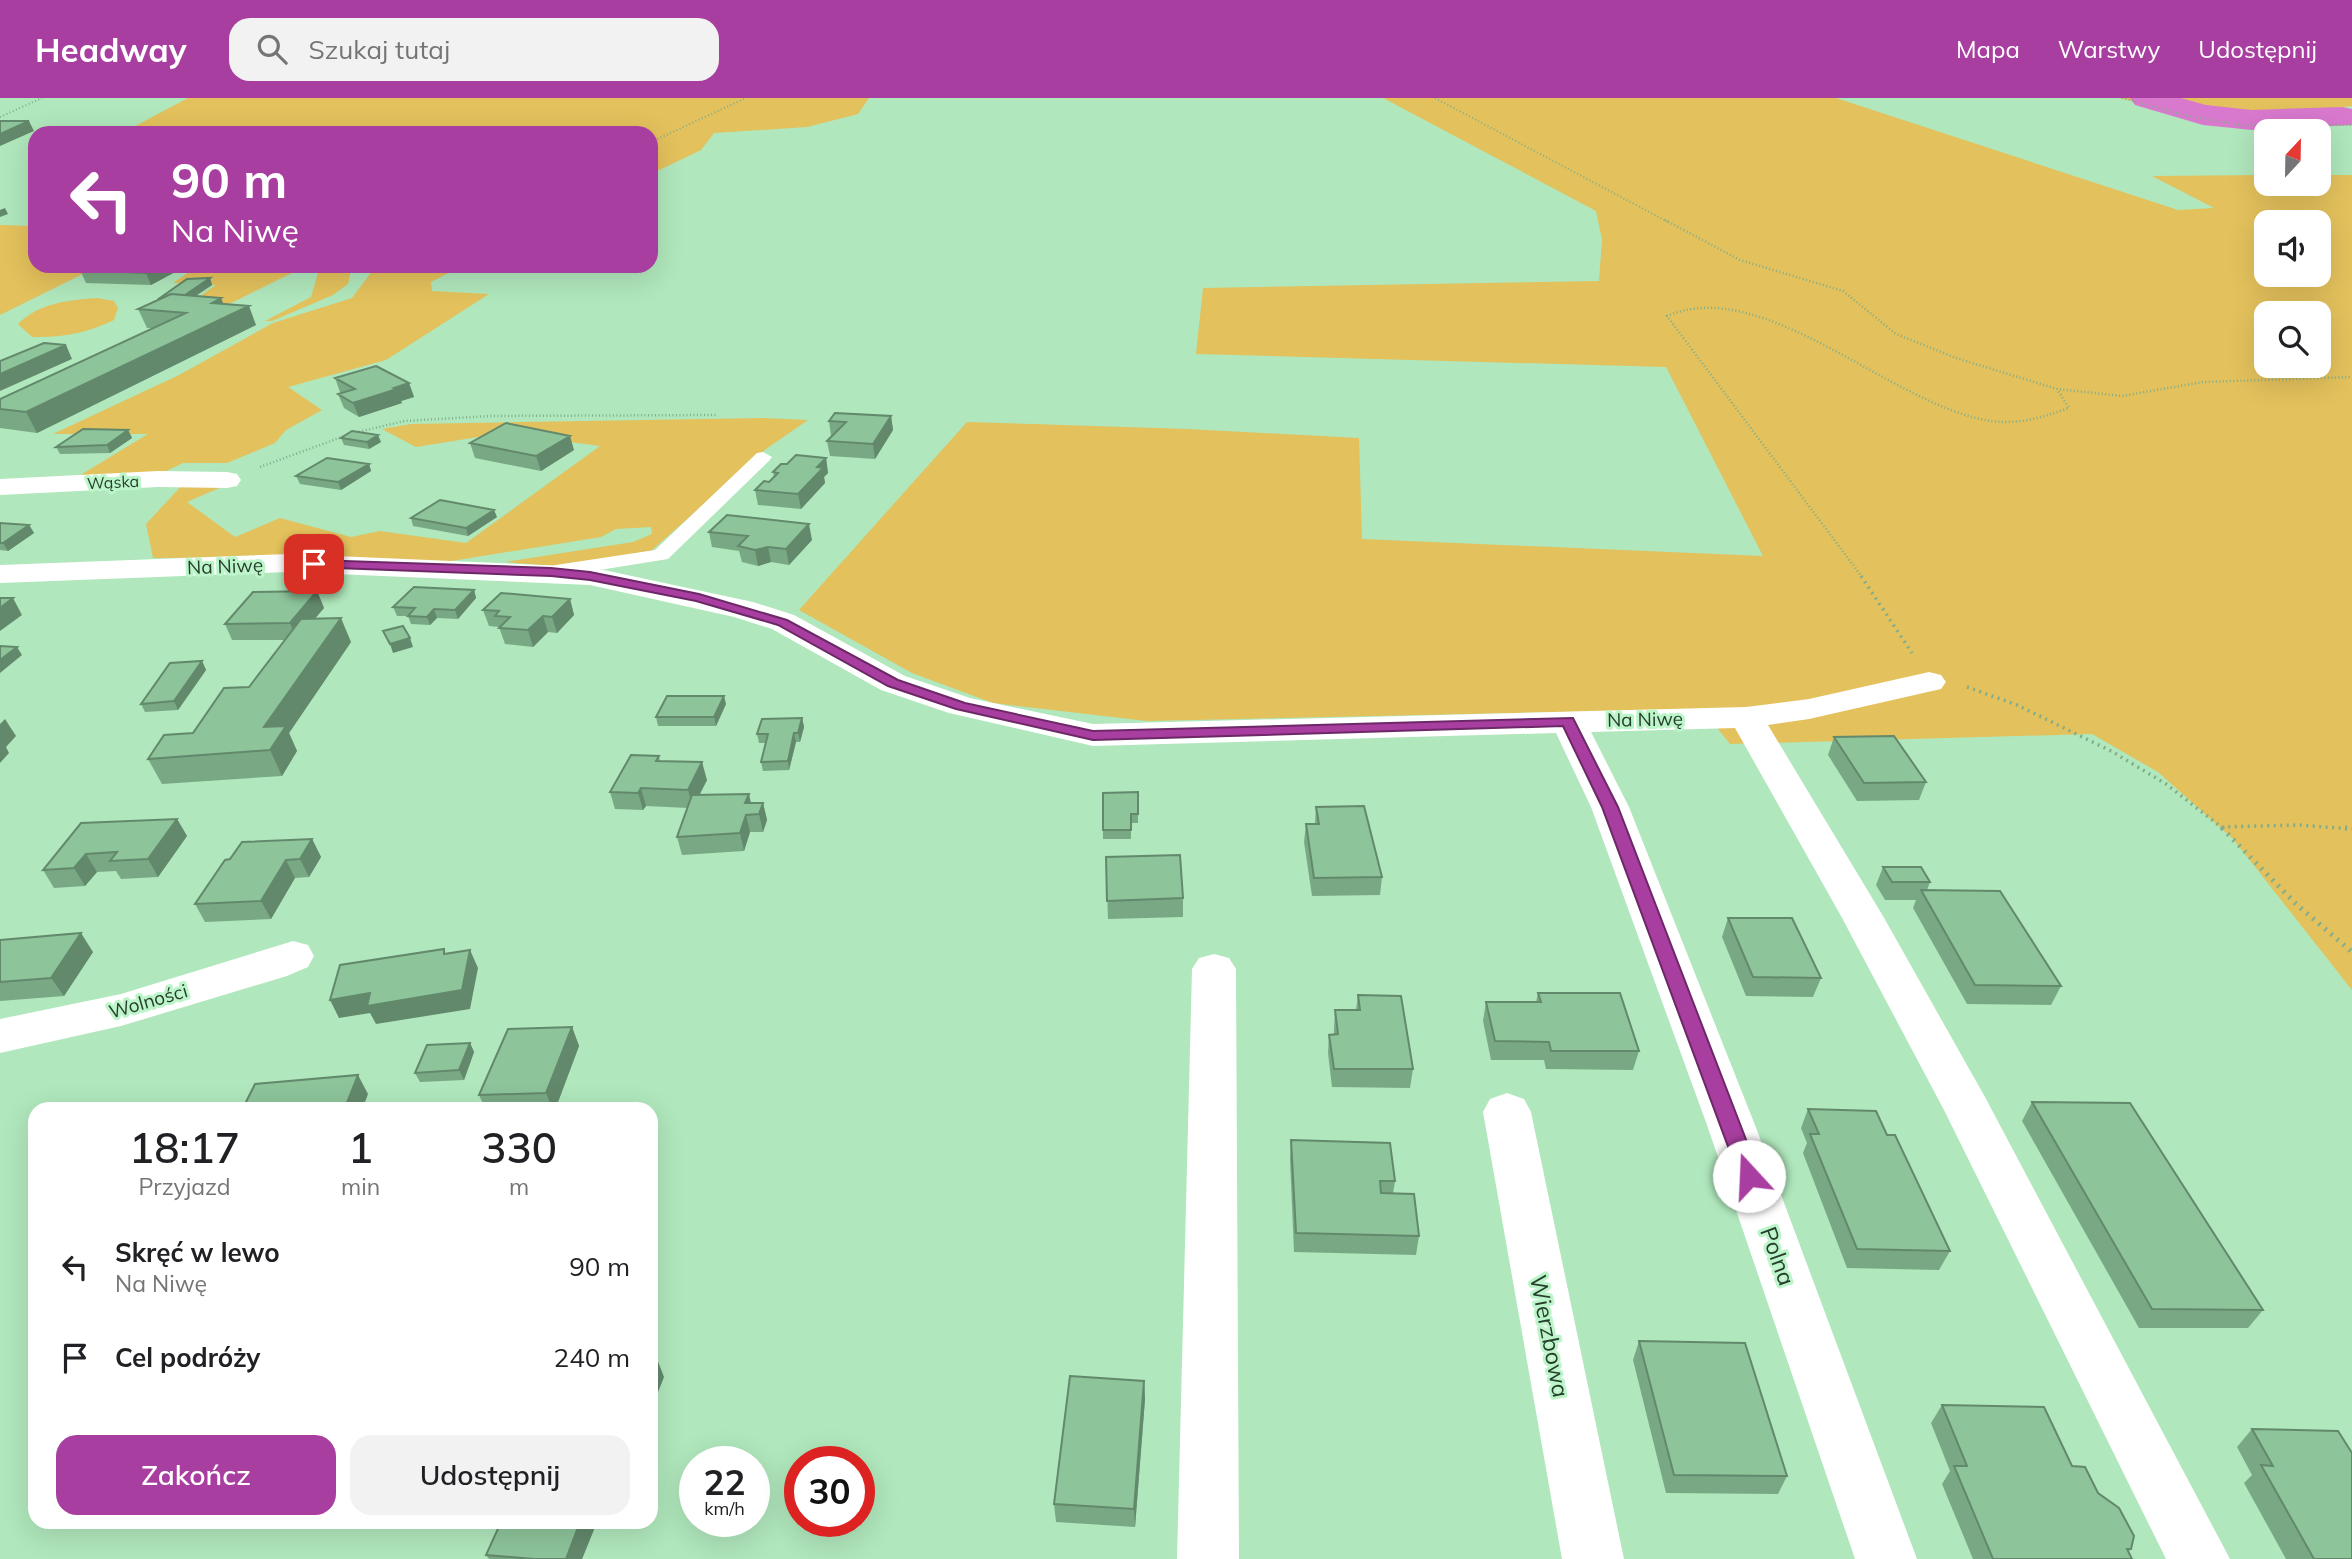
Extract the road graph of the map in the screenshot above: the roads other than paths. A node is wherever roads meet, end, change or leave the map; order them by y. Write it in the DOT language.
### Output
graph roads {
  1 [pos="762,457"];
  2 [pos="227,480"];
  3 [pos="0,487"];
  4 [pos="551,572"];
  5 [pos="0,574"];
  6 [pos="1929,682"];
  7 [pos="1746,717"];
  8 [pos="1568,721"];
  9 [pos="293,956"];
  10 [pos="1214,969"];
  11 [pos="0,1036"];
  12 [pos="1507,1112"];
  13 [pos="1208,1559"];
  14 [pos="1593,1559"];
  15 [pos="1886,1559"];
  16 [pos="2199,1559"];
  1 -- 4 [label="lane"];
  2 -- 3 [label="street, Wąska"];
  4 -- 5 [label="street, Na Niwę"];
  4 -- 8 [label="street, Na Niwę"];
  6 -- 7 [label="street, Na Niwę"];
  7 -- 8 [label="street, Na Niwę"];
  7 -- 16 [label="street"];
  8 -- 15 [label="street, Polna"];
  9 -- 11 [label="street, Wolności"];
  10 -- 13 [label="street"];
  12 -- 14 [label="street, Wierzbowa"];
}
